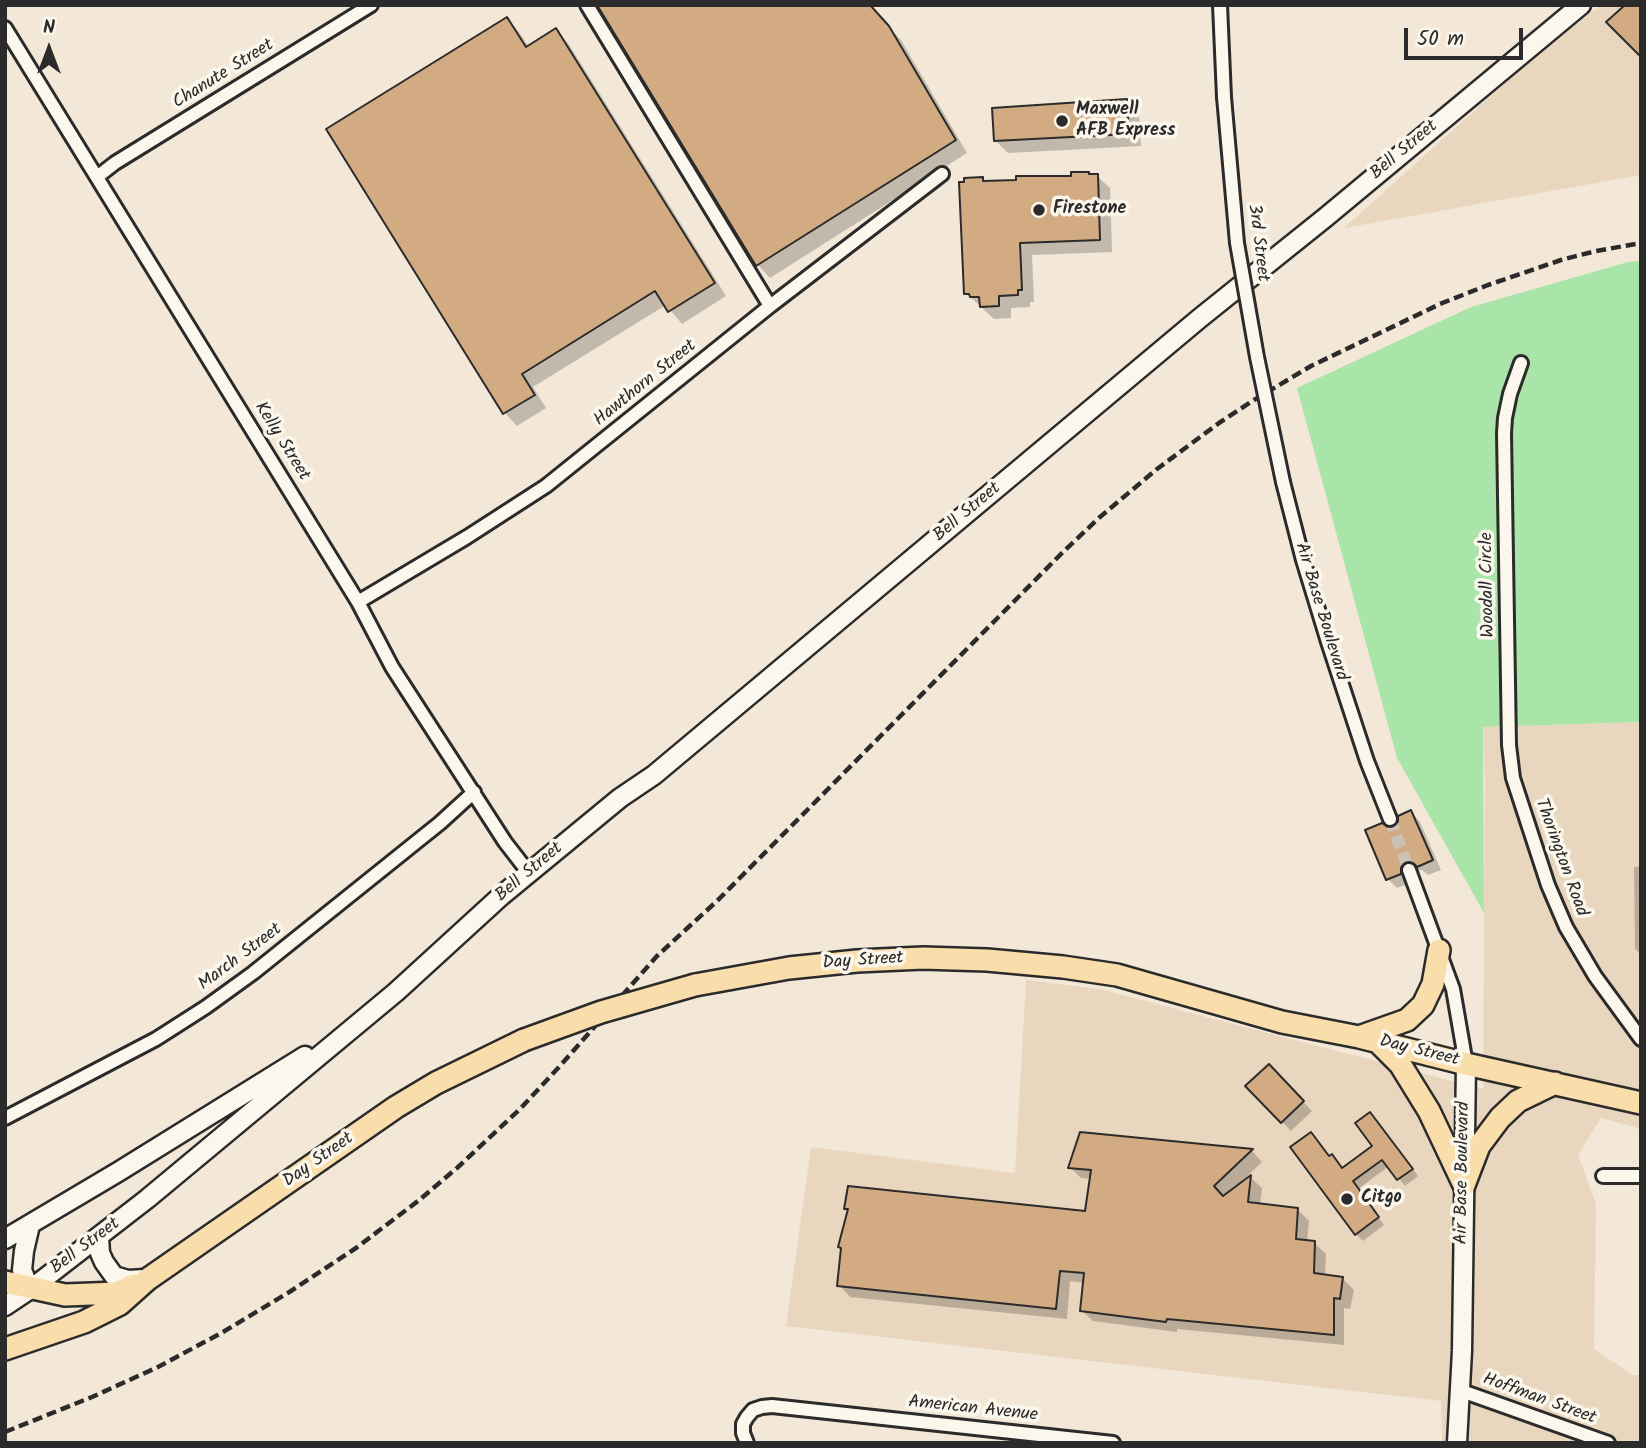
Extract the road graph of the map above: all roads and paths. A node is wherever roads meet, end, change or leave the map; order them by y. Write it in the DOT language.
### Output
graph roads {
  1 [pos="371,5"];
  2 [pos="587,5"];
  3 [pos="1220,5"];
  4 [pos="1581,5"];
  5 [pos="5,28"];
  6 [pos="942,174"];
  7 [pos="97,177"];
  8 [pos="770,306"];
  9 [pos="1521,363"];
  10 [pos="1283,482"];
  11 [pos="358,602"];
  12 [pos="1508,668"];
  13 [pos="474,792"];
  14 [pos="1390,819"];
  15 [pos="1409,870"];
  16 [pos="529,873"];
  17 [pos="1439,950"];
  18 [pos="358,1023"];
  19 [pos="1368,1039"];
  20 [pos="1641,1039"];
  21 [pos="1466,1064"];
  22 [pos="1555,1083"];
  23 [pos="1641,1103"];
  24 [pos="5,1118"];
  25 [pos="1603,1176"];
  26 [pos="1641,1177"];
  27 [pos="1464,1185"];
  28 [pos="30,1225"];
  29 [pos="99,1237"];
  30 [pos="5,1239"];
  31 [pos="148,1279"];
  32 [pos="5,1282"];
  33 [pos="32,1288"];
  34 [pos="5,1306"];
  35 [pos="5,1349"];
  36 [pos="1460,1390"];
  37 [pos="747,1443"];
  38 [pos="1113,1443"];
  39 [pos="1458,1443"];
  40 [pos="1608,1443"];
  1 -- 7 [label="street, Chanute Street"];
  2 -- 8 [label="street"];
  3 -- 10 [label="street, 3rd Street, bridge"];
  4 -- 16 [label="main road, Bell Street"];
  5 -- 7 [label="street, Kelly Street"];
  6 -- 8 [label="street, Hawthorn Street"];
  7 -- 11 [label="street, Kelly Street"];
  8 -- 11 [label="street, Hawthorn Street"];
  9 -- 12 [label="street, Woodall Circle"];
  10 -- 14 [label="street, Air Base Boulevard"];
  11 -- 13 [label="street, Kelly Street"];
  12 -- 20 [label="street, Thorington Road"];
  13 -- 16 [label="street, Kelly Street"];
  13 -- 24 [label="street, March Street"];
  15 -- 17 [label="street, Air Base Boulevard"];
  16 -- 18 [label="main road, Bell Street"];
  17 -- 19 [label="main road"];
  17 -- 21 [label="street, Air Base Boulevard"];
  18 -- 28 [label="main road, Bell Street"];
  18 -- 29 [label="main road, Bell Street"];
  19 -- 21 [label="main road, Day Street"];
  19 -- 27 [label="main road"];
  19 -- 31 [label="main road, Day Street, bridge"];
  21 -- 22 [label="main road, Day Street"];
  21 -- 27 [label="main road, Air Base Boulevard"];
  22 -- 23 [label="main road, Day Street"];
  22 -- 27 [label="main road"];
  25 -- 26 [label="street"];
  27 -- 36 [label="main road, Air Base Boulevard"];
  28 -- 30 [label="main road, Bell Street"];
  28 -- 33 [label="main road"];
  29 -- 31 [label="main road"];
  29 -- 33 [label="main road, Bell Street"];
  31 -- 33 [label="main road, Day Street"];
  31 -- 35 [label="main road, Day Street"];
  32 -- 33 [label="main road, Day Street"];
  33 -- 34 [label="main road, Bell Street"];
  36 -- 39 [label="main road, Air Base Boulevard"];
  36 -- 40 [label="street, Hoffman Street"];
  37 -- 38 [label="street, American Avenue"];
}
